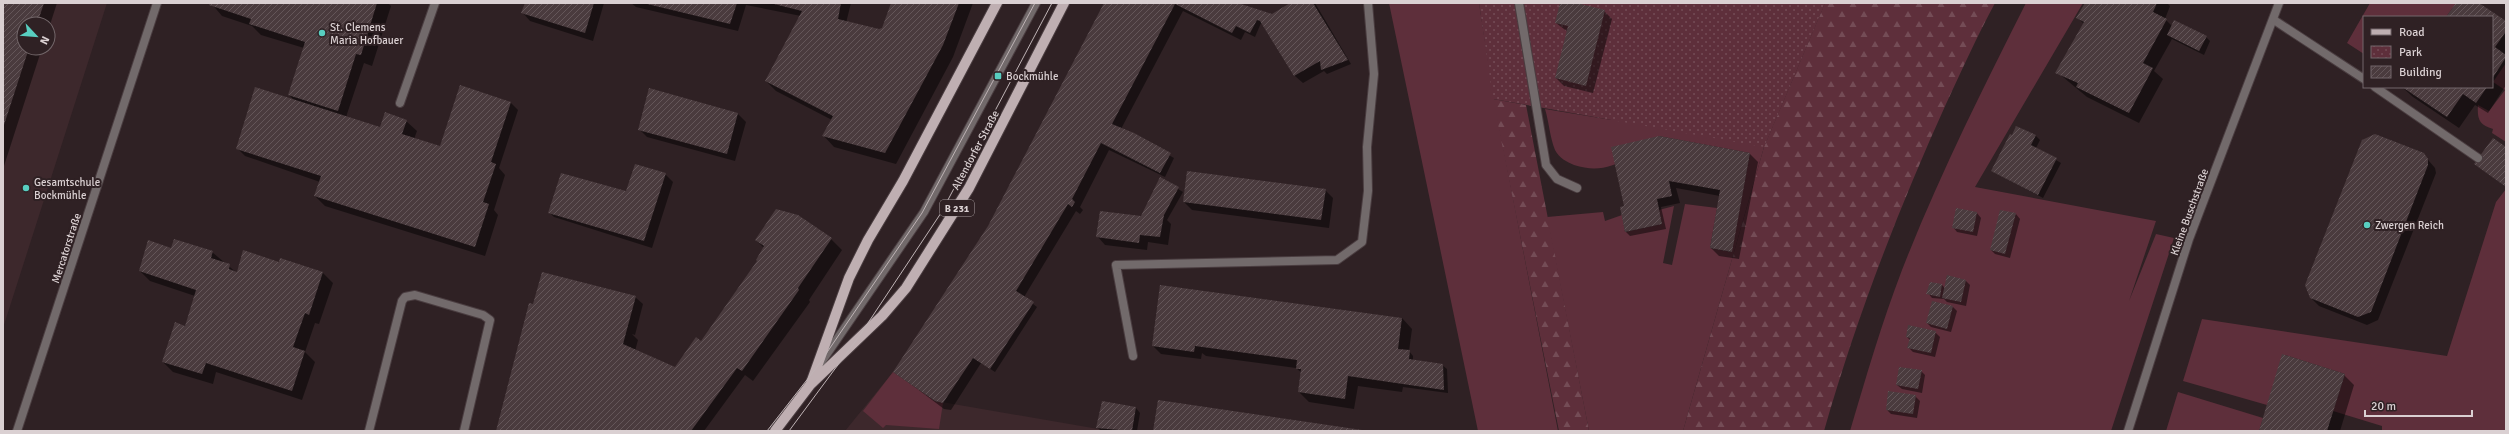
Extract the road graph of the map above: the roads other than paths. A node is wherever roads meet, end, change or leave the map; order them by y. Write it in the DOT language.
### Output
graph roads {
  1 [pos="157,3"];
  2 [pos="434,3"];
  3 [pos="997,3"];
  4 [pos="1036,3"];
  5 [pos="1064,3"];
  6 [pos="1368,3"];
  7 [pos="1520,3"];
  8 [pos="2279,3"];
  9 [pos="2274,20"];
  10 [pos="2363,78"];
  11 [pos="2376,88"];
  12 [pos="400,103"];
  13 [pos="2478,158"];
  14 [pos="1577,188"];
  15 [pos="1133,356"];
  16 [pos="810,385"];
  17 [pos="17,431"];
  18 [pos="369,431"];
  19 [pos="464,431"];
  20 [pos="775,431"];
  21 [pos="2128,431"];
  1 -- 17 [label="street, Mercatorstraße"];
  2 -- 12 [label="street"];
  3 -- 16 [label="main road, Altendorfer Straße / B 231"];
  4 -- 16 [label="street"];
  5 -- 16 [label="main road, Altendorfer Straße / B 231"];
  6 -- 15 [label="street"];
  7 -- 14 [label="street"];
  8 -- 9 [label="street, Kleine Buschstraße"];
  9 -- 10 [label="street"];
  9 -- 21 [label="street, Kleine Buschstraße"];
  11 -- 13 [label="street"];
  16 -- 20 [label="main road, Altendorfer Straße / B 231"];
  18 -- 19 [label="street"];
}
